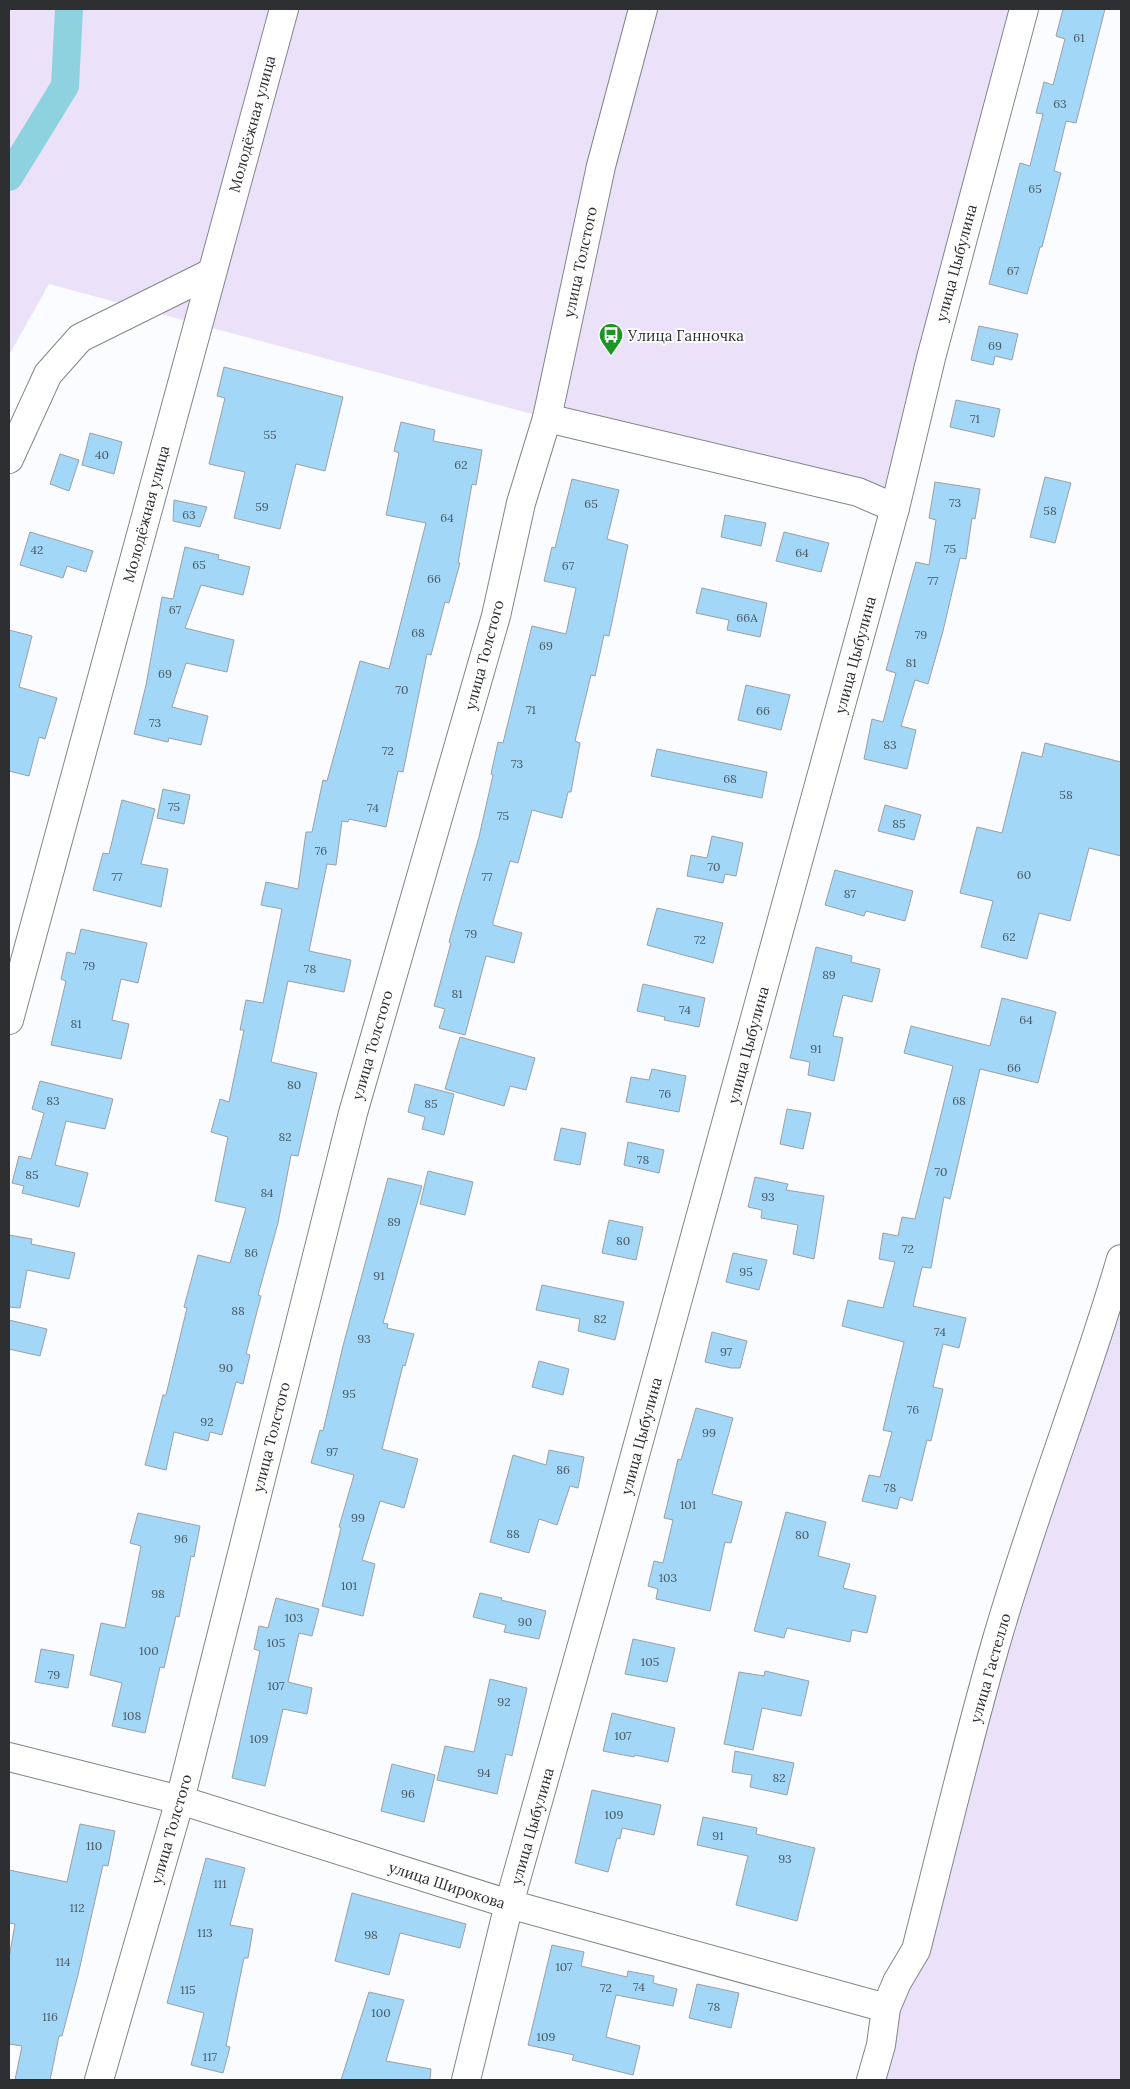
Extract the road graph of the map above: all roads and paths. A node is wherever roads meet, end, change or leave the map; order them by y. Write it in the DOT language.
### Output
graph roads {
  1 [pos="284,9"];
  2 [pos="643,9"];
  3 [pos="1024,9"];
  4 [pos="211,273"];
  5 [pos="547,418"];
  6 [pos="9,459"];
  7 [pos="895,508"];
  8 [pos="9,1020"];
  9 [pos="1121,1258"];
  10 [pos="9,1758"];
  11 [pos="180,1800"];
  12 [pos="509,1904"];
  13 [pos="886,2008"];
  14 [pos="99,2080"];
  15 [pos="466,2080"];
  16 [pos="871,2080"];
  1 -- 4 [label="street, Молодёжная улица"];
  2 -- 5 [label="street, улица Толстого"];
  3 -- 7 [label="street, улица Цыбулина"];
  4 -- 6 [label="street"];
  4 -- 8 [label="street, Молодёжная улица"];
  5 -- 7 [label="street"];
  5 -- 11 [label="street, улица Толстого"];
  7 -- 12 [label="street, улица Цыбулина"];
  9 -- 13 [label="street, улица Гастелло"];
  10 -- 11 [label="street, улица Широкова"];
  11 -- 12 [label="street, улица Широкова"];
  11 -- 14 [label="street, улица Толстого"];
  12 -- 13 [label="street, улица Широкова"];
  12 -- 15 [label="street, улица Цыбулина"];
  13 -- 16 [label="street, улица Гастелло"];
}
